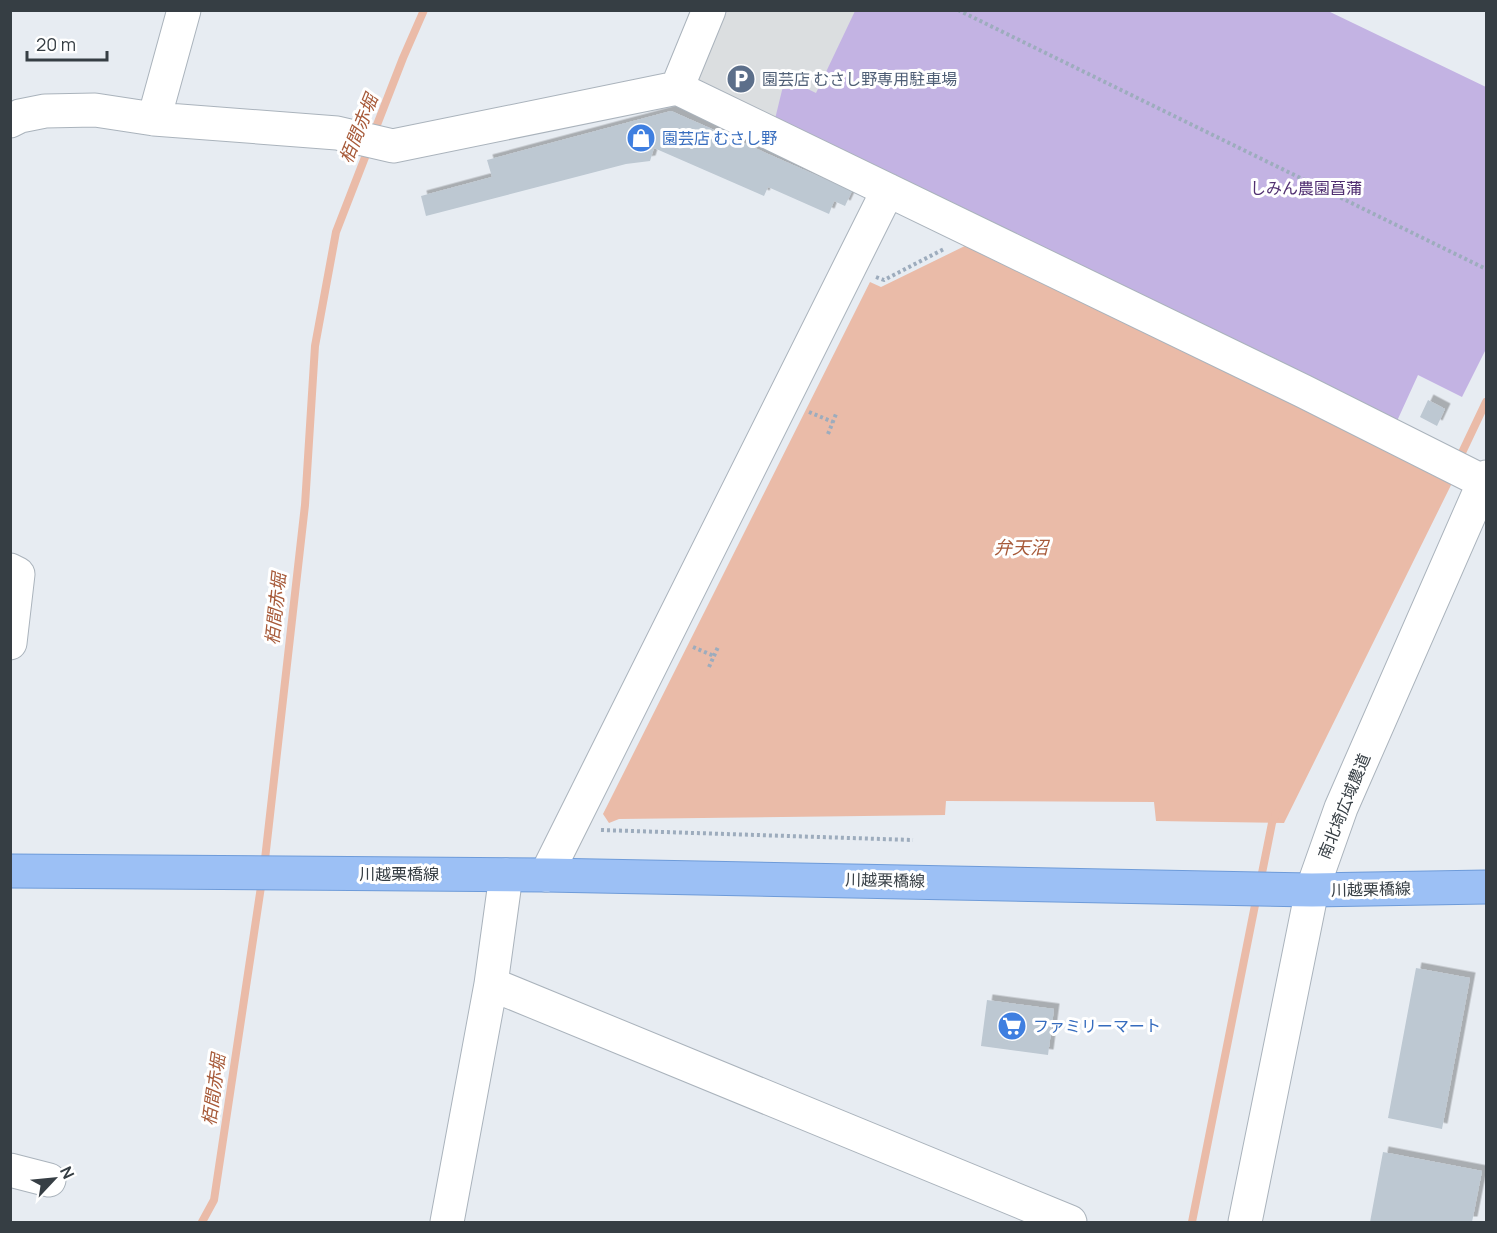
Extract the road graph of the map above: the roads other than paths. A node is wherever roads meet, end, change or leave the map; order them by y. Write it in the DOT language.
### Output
graph roads {
  1 [pos="184,10"];
  2 [pos="709,10"];
  3 [pos="676,88"];
  4 [pos="154,119"];
  5 [pos="10,121"];
  6 [pos="888,190"];
  7 [pos="1485,480"];
  8 [pos="10,570"];
  9 [pos="10,643"];
  10 [pos="10,871"];
  11 [pos="506,875"];
  12 [pos="546,875"];
  13 [pos="1486,887"];
  14 [pos="1312,890"];
  15 [pos="491,984"];
  16 [pos="10,1170"];
  17 [pos="49,1180"];
  18 [pos="447,1222"];
  19 [pos="1070,1222"];
  20 [pos="1245,1222"];
  1 -- 4 [label="street"];
  2 -- 3 [label="street"];
  3 -- 4 [label="street"];
  3 -- 6 [label="street"];
  4 -- 5 [label="street"];
  6 -- 7 [label="street"];
  6 -- 12 [label="street"];
  7 -- 14 [label="street, 南北埼広域農道"];
  8 -- 9 [label="street"];
  10 -- 11 [label="main road, 川越栗橋線"];
  11 -- 12 [label="main road, 川越栗橋線"];
  11 -- 15 [label="street"];
  12 -- 14 [label="main road, 川越栗橋線"];
  13 -- 14 [label="main road, 川越栗橋線"];
  14 -- 20 [label="street, 南北埼広域農道"];
  15 -- 18 [label="street"];
  15 -- 19 [label="street"];
  16 -- 17 [label="street"];
}
